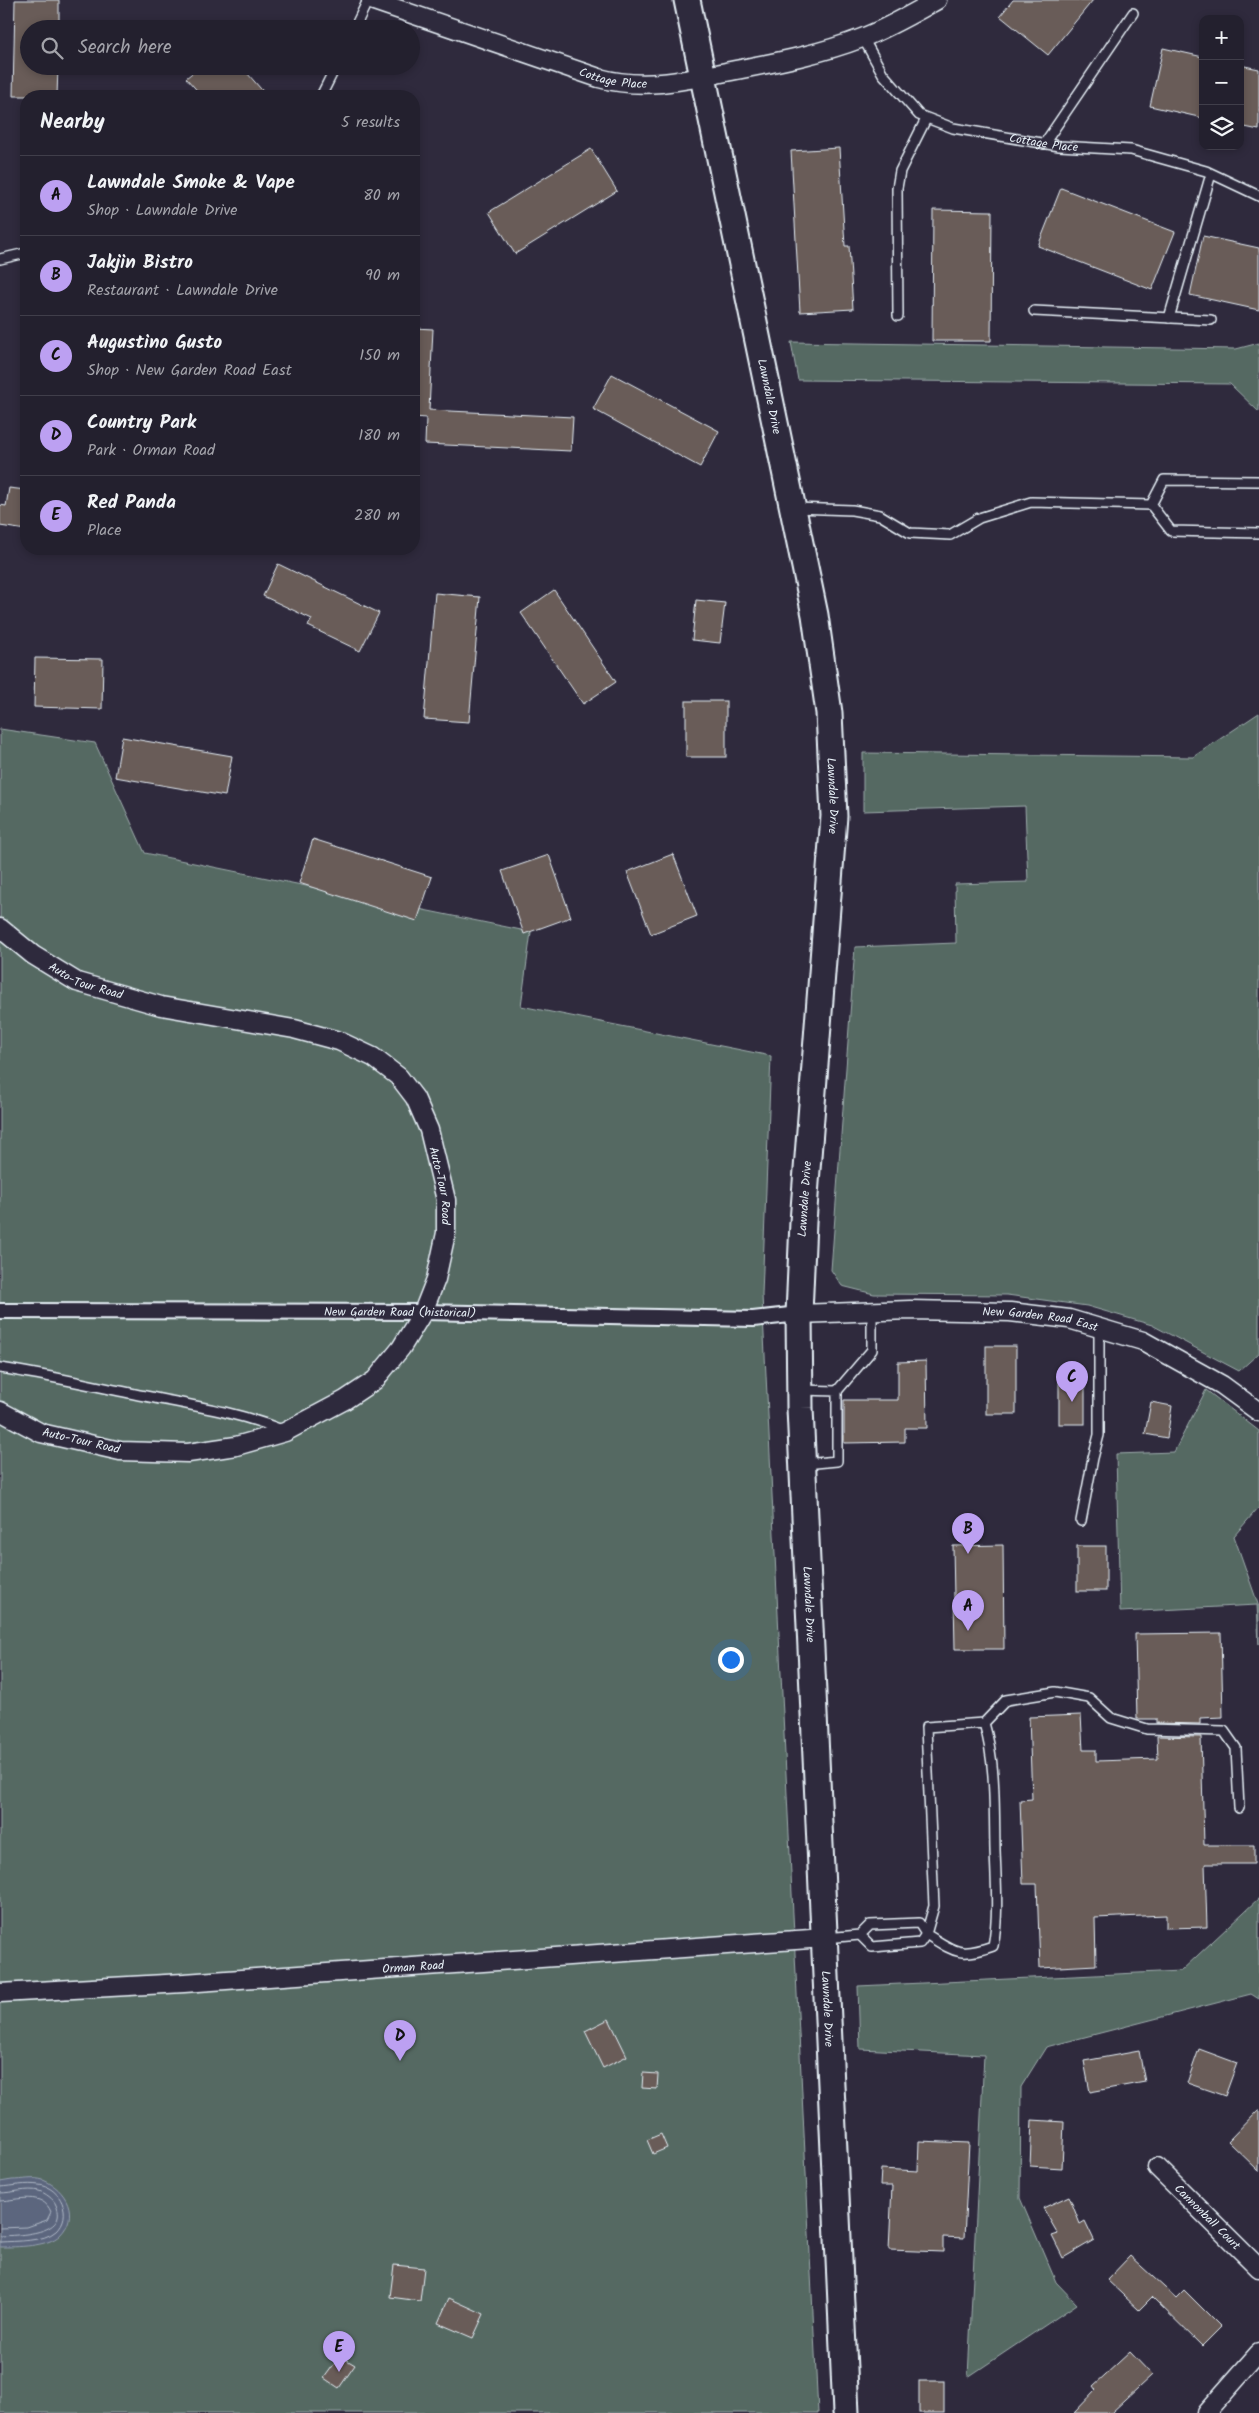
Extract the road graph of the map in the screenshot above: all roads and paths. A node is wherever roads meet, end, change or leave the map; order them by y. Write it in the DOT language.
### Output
graph roads {
  1 [pos="370,0"];
  2 [pos="687,0"];
  3 [pos="937,0"];
  4 [pos="1133,13"];
  5 [pos="359,20"];
  6 [pos="863,38"];
  7 [pos="332,75"];
  8 [pos="702,77"];
  9 [pos="324,90"];
  10 [pos="926,119"];
  11 [pos="1044,144"];
  12 [pos="1211,174"];
  13 [pos="1259,196"];
  14 [pos="20,254"];
  15 [pos="0,259"];
  16 [pos="1034,311"];
  17 [pos="898,316"];
  18 [pos="1169,318"];
  19 [pos="1210,320"];
  20 [pos="1259,480"];
  21 [pos="1151,505"];
  22 [pos="794,508"];
  23 [pos="1259,533"];
  24 [pos="0,928"];
  25 [pos="0,1311"];
  26 [pos="872,1311"];
  27 [pos="423,1312"];
  28 [pos="799,1314"];
  29 [pos="1099,1328"];
  30 [pos="0,1368"];
  31 [pos="800,1390"];
  32 [pos="837,1391"];
  33 [pos="0,1412"];
  34 [pos="1259,1412"];
  35 [pos="285,1432"];
  36 [pos="803,1464"];
  37 [pos="1081,1521"];
  38 [pos="984,1723"];
  39 [pos="1239,1808"];
  40 [pos="926,1934"];
  41 [pos="860,1936"];
  42 [pos="825,1938"];
  43 [pos="0,1993"];
  44 [pos="1157,2167"];
  45 [pos="1259,2268"];
  46 [pos="1259,2353"];
  47 [pos="846,2413"];
  48 [pos="1206,2413"];
  1 -- 5 [label="lane, Cottage Place"];
  1 -- 8 [label="street, Cottage Place"];
  2 -- 8 [label="main road, Lawndale Drive"];
  3 -- 6 [label="street, Cottage Place"];
  4 -- 11 [label="lane"];
  6 -- 8 [label="street, Cottage Place"];
  6 -- 10 [label="lane, Cottage Place"];
  7 -- 9 [label="lane"];
  8 -- 22 [label="main road, Lawndale Drive"];
  10 -- 11 [label="lane, Cottage Place"];
  10 -- 17 [label="lane"];
  11 -- 12 [label="lane, Cottage Place"];
  12 -- 13 [label="lane, Cottage Place"];
  12 -- 18 [label="lane"];
  14 -- 15 [label="lane"];
  16 -- 18 [label="lane"];
  18 -- 19 [label="lane"];
  20 -- 21 [label="lane"];
  21 -- 22 [label="lane"];
  21 -- 23 [label="lane"];
  22 -- 28 [label="main road, Lawndale Drive"];
  24 -- 27 [label="street, Auto-Tour Road"];
  25 -- 27 [label="street, New Garden Road (historical)"];
  26 -- 28 [label="street, New Garden Road East"];
  26 -- 29 [label="street, New Garden Road East"];
  26 -- 32 [label="lane"];
  27 -- 28 [label="street, New Garden Road (historical)"];
  27 -- 35 [label="street, Auto-Tour Road"];
  28 -- 31 [label="main road, Lawndale Drive"];
  29 -- 34 [label="street, New Garden Road East"];
  29 -- 37 [label="lane"];
  30 -- 35 [label="lane"];
  31 -- 32 [label="lane"];
  31 -- 36 [label="main road, Lawndale Drive"];
  32 -- 36 [label="lane"];
  33 -- 35 [label="street, Auto-Tour Road"];
  36 -- 42 [label="main road, Lawndale Drive"];
  38 -- 39 [label="lane"];
  38 -- 40 [label="lane"];
  38 -- 40 [label="lane"];
  40 -- 41 [label="lane"];
  40 -- 41 [label="lane"];
  41 -- 42 [label="lane"];
  42 -- 43 [label="street, Orman Road"];
  42 -- 47 [label="main road, Lawndale Drive"];
  44 -- 45 [label="street, Cannonball Court"];
  46 -- 48 [label="street"];
}
